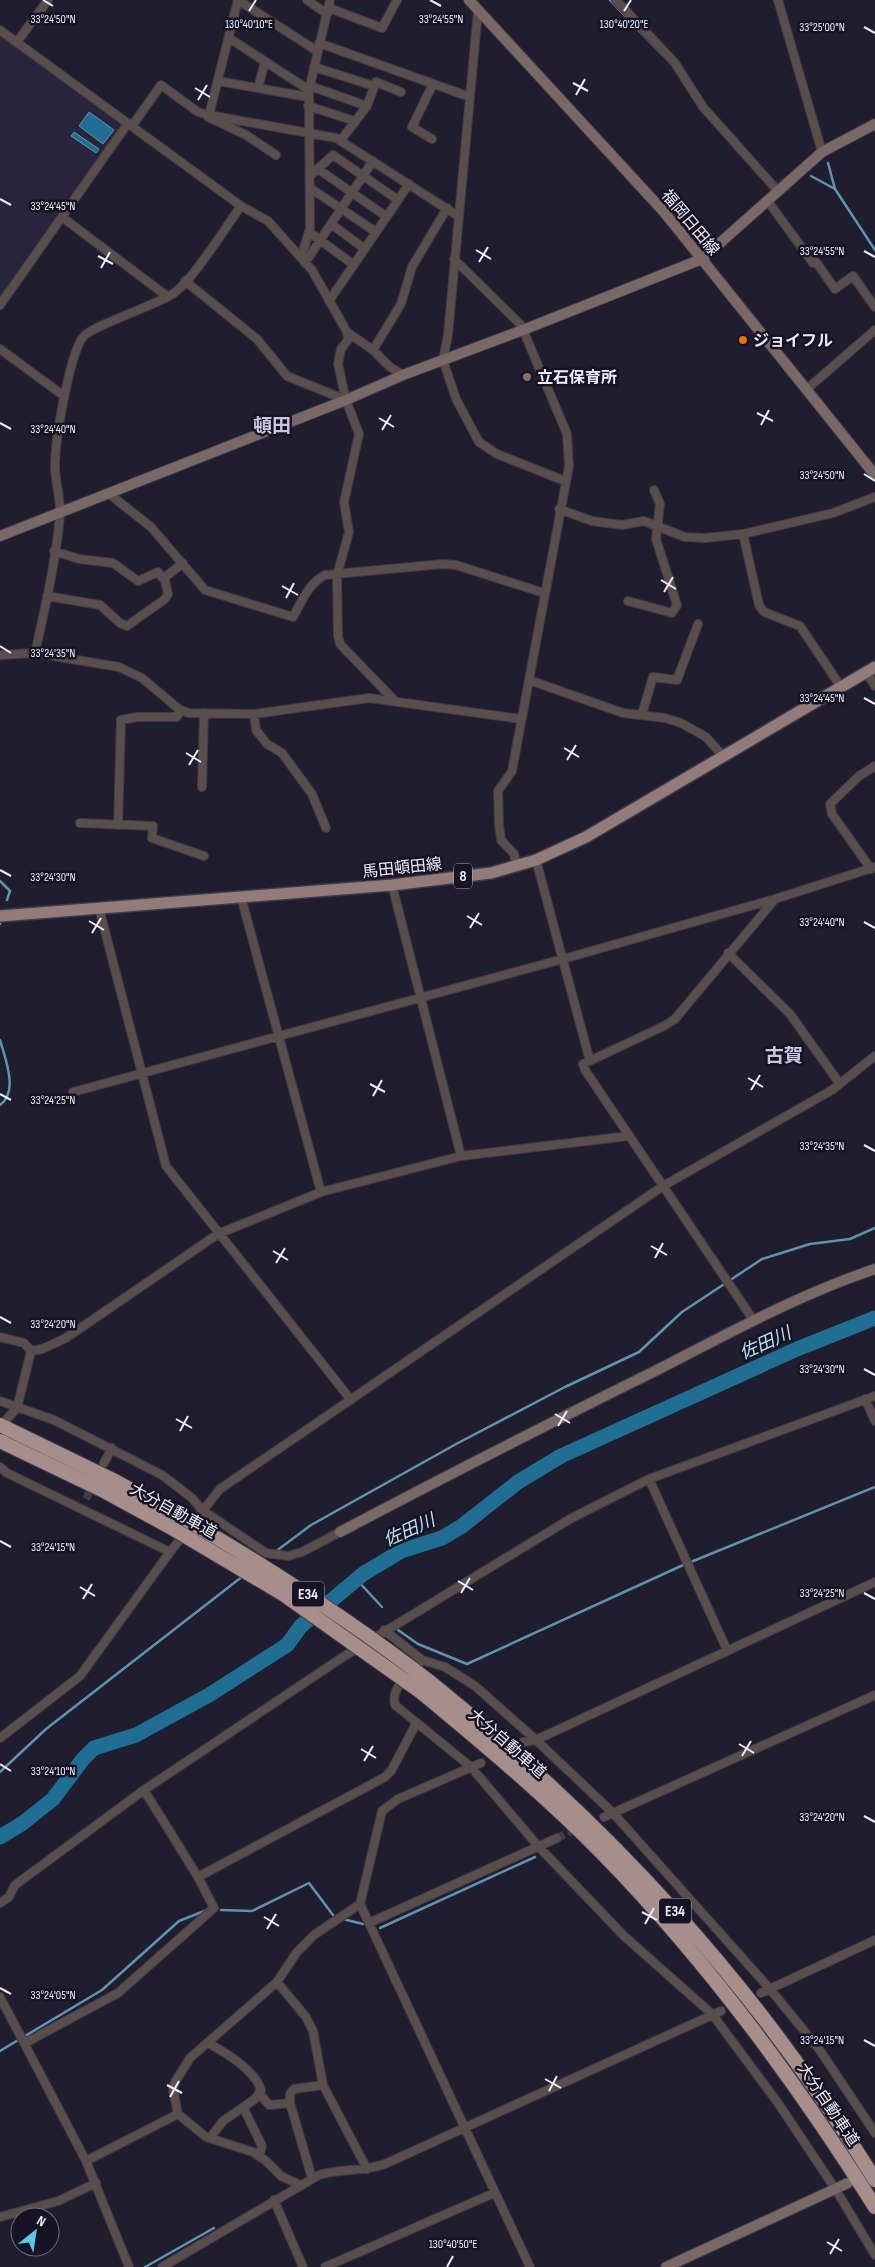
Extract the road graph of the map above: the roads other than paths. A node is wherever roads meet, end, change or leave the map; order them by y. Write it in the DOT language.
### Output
graph roads {
  1 [pos="48,0"];
  2 [pos="238,0"];
  3 [pos="307,0"];
  4 [pos="397,0"];
  5 [pos="469,0"];
  6 [pos="616,0"];
  7 [pos="778,0"];
  8 [pos="329,7"];
  9 [pos="478,10"];
  10 [pos="0,30"];
  11 [pos="228,38"];
  12 [pos="17,42"];
  13 [pos="318,47"];
  14 [pos="265,62"];
  15 [pos="314,66"];
  16 [pos="218,81"];
  17 [pos="433,84"];
  18 [pos="374,86"];
  19 [pos="258,88"];
  20 [pos="309,91"];
  21 [pos="401,92"];
  22 [pos="470,97"];
  23 [pos="308,106"];
  24 [pos="367,106"];
  25 [pos="206,114"];
  26 [pos="354,121"];
  27 [pos="875,124"];
  28 [pos="130,125"];
  29 [pos="310,133"];
  30 [pos="341,140"];
  31 [pos="432,140"];
  32 [pos="822,152"];
  33 [pos="276,155"];
  34 [pos="373,161"];
  35 [pos="318,169"];
  36 [pos="310,176"];
  37 [pos="363,176"];
  38 [pos="409,184"];
  39 [pos="310,188"];
  40 [pos="777,190"];
  41 [pos="352,192"];
  42 [pos="398,200"];
  43 [pos="767,200"];
  44 [pos="241,206"];
  45 [pos="341,208"];
  46 [pos="446,208"];
  47 [pos="458,216"];
  48 [pos="62,217"];
  49 [pos="387,217"];
  50 [pos="331,224"];
  51 [pos="309,232"];
  52 [pos="376,232"];
  53 [pos="320,240"];
  54 [pos="365,248"];
  55 [pos="454,259"];
  56 [pos="702,259"];
  57 [pos="303,261"];
  58 [pos="354,265"];
  59 [pos="185,281"];
  60 [pos="168,297"];
  61 [pos="329,301"];
  62 [pos="0,305"];
  63 [pos="875,307"];
  64 [pos="523,330"];
  65 [pos="875,330"];
  66 [pos="347,332"];
  67 [pos="0,349"];
  68 [pos="373,350"];
  69 [pos="442,360"];
  70 [pos="403,375"];
  71 [pos="806,389"];
  72 [pos="64,396"];
  73 [pos="346,400"];
  74 [pos="875,475"];
  75 [pos="565,481"];
  76 [pos="654,490"];
  77 [pos="108,493"];
  78 [pos="875,497"];
  79 [pos="559,508"];
  80 [pos="60,513"];
  81 [pos="656,528"];
  82 [pos="743,534"];
  83 [pos="0,536"];
  84 [pos="54,551"];
  85 [pos="183,563"];
  86 [pos="337,575"];
  87 [pos="164,578"];
  88 [pos="544,593"];
  89 [pos="47,596"];
  90 [pos="628,601"];
  91 [pos="698,624"];
  92 [pos="36,653"];
  93 [pos="0,654"];
  94 [pos="870,669"];
  95 [pos="529,680"];
  96 [pos="875,686"];
  97 [pos="842,687"];
  98 [pos="394,700"];
  99 [pos="180,710"];
  100 [pos="204,713"];
  101 [pos="254,714"];
  102 [pos="642,714"];
  103 [pos="522,719"];
  104 [pos="722,756"];
  105 [pos="875,766"];
  106 [pos="202,787"];
  107 [pos="80,823"];
  108 [pos="118,825"];
  109 [pos="326,828"];
  110 [pos="204,856"];
  111 [pos="536,860"];
  112 [pos="517,867"];
  113 [pos="873,868"];
  114 [pos="392,885"];
  115 [pos="241,896"];
  116 [pos="775,899"];
  117 [pos="99,908"];
  118 [pos="0,916"];
  119 [pos="728,953"];
  120 [pos="563,959"];
  121 [pos="420,998"];
  122 [pos="278,1036"];
  123 [pos="875,1056"];
  124 [pos="590,1061"];
  125 [pos="141,1074"];
  126 [pos="840,1084"];
  127 [pos="73,1092"];
  128 [pos="629,1136"];
  129 [pos="461,1156"];
  130 [pos="663,1186"];
  131 [pos="321,1192"];
  132 [pos="218,1234"];
  133 [pos="875,1269"];
  134 [pos="754,1321"];
  135 [pos="0,1337"];
  136 [pos="31,1351"];
  137 [pos="875,1396"];
  138 [pos="865,1399"];
  139 [pos="351,1400"];
  140 [pos="0,1401"];
  141 [pos="17,1408"];
  142 [pos="875,1421"];
  143 [pos="3,1424"];
  144 [pos="0,1441"];
  145 [pos="112,1448"];
  146 [pos="104,1463"];
  147 [pos="0,1467"];
  148 [pos="649,1479"];
  149 [pos="86,1499"];
  150 [pos="82,1508"];
  151 [pos="202,1510"];
  152 [pos="340,1532"];
  153 [pos="170,1552"];
  154 [pos="875,1582"];
  155 [pos="384,1630"];
  156 [pos="727,1650"];
  157 [pos="422,1660"];
  158 [pos="426,1687"];
  159 [pos="875,1695"];
  160 [pos="416,1724"];
  161 [pos="0,1738"];
  162 [pos="536,1740"];
  163 [pos="523,1742"];
  164 [pos="481,1763"];
  165 [pos="471,1767"];
  166 [pos="144,1790"];
  167 [pos="613,1813"];
  168 [pos="604,1817"];
  169 [pos="557,1838"];
  170 [pos="538,1846"];
  171 [pos="198,1877"];
  172 [pos="0,1903"];
  173 [pos="360,1904"];
  174 [pos="369,1923"];
  175 [pos="875,1940"];
  176 [pos="277,1982"];
  177 [pos="770,1989"];
  178 [pos="761,1993"];
  179 [pos="0,1997"];
  180 [pos="721,2011"];
  181 [pos="712,2014"];
  182 [pos="208,2043"];
  183 [pos="26,2044"];
  184 [pos="322,2085"];
  185 [pos="260,2094"];
  186 [pos="290,2103"];
  187 [pos="243,2108"];
  188 [pos="178,2114"];
  189 [pos="465,2129"];
  190 [pos="875,2133"];
  191 [pos="210,2138"];
  192 [pos="260,2156"];
  193 [pos="86,2161"];
  194 [pos="367,2169"];
  195 [pos="312,2178"];
  196 [pos="875,2180"];
  197 [pos="96,2183"];
  198 [pos="848,2183"];
  199 [pos="300,2185"];
  200 [pos="836,2190"];
  201 [pos="494,2193"];
  202 [pos="274,2200"];
  203 [pos="875,2207"];
  204 [pos="0,2217"];
  205 [pos="875,2254"];
  206 [pos="129,2267"];
  207 [pos="162,2267"];
  208 [pos="303,2267"];
  209 [pos="325,2267"];
  210 [pos="530,2267"];
  211 [pos="666,2267"];
  1 -- 12 [label="street"];
  2 -- 11 [label="street"];
  2 -- 13 [label="street"];
  3 -- 8 [label="street"];
  4 -- 8 [label="street"];
  5 -- 9 [label="street, 福岡日田線"];
  6 -- 40 [label="street"];
  7 -- 32 [label="street"];
  8 -- 13 [label="street"];
  9 -- 22 [label="street"];
  9 -- 56 [label="street, 福岡日田線"];
  10 -- 12 [label="street"];
  11 -- 14 [label="street"];
  11 -- 16 [label="street"];
  12 -- 28 [label="street"];
  13 -- 15 [label="street"];
  13 -- 17 [label="street"];
  14 -- 19 [label="street"];
  14 -- 20 [label="street"];
  15 -- 18 [label="street"];
  15 -- 20 [label="street"];
  16 -- 19 [label="street"];
  16 -- 25 [label="street"];
  17 -- 22 [label="street"];
  17 -- 31 [label="street"];
  18 -- 21 [label="street"];
  18 -- 24 [label="street"];
  19 -- 20 [label="street"];
  20 -- 23 [label="street"];
  20 -- 24 [label="street"];
  22 -- 47 [label="street"];
  23 -- 26 [label="street"];
  23 -- 29 [label="street"];
  24 -- 26 [label="street"];
  25 -- 28 [label="street"];
  25 -- 29 [label="street"];
  25 -- 33 [label="street"];
  26 -- 30 [label="street"];
  27 -- 32 [label="street"];
  28 -- 44 [label="street"];
  28 -- 48 [label="street"];
  29 -- 30 [label="street"];
  29 -- 36 [label="street"];
  30 -- 34 [label="street"];
  32 -- 40 [label="street"];
  34 -- 37 [label="street"];
  34 -- 38 [label="street"];
  35 -- 36 [label="street"];
  35 -- 37 [label="street"];
  35 -- 41 [label="street"];
  36 -- 39 [label="street"];
  37 -- 41 [label="street"];
  37 -- 42 [label="street"];
  38 -- 42 [label="street"];
  38 -- 46 [label="street"];
  39 -- 45 [label="street"];
  39 -- 51 [label="street"];
  40 -- 43 [label="street"];
  41 -- 45 [label="street"];
  41 -- 49 [label="street"];
  42 -- 49 [label="street"];
  43 -- 56 [label="street"];
  43 -- 63 [label="street"];
  44 -- 57 [label="street"];
  44 -- 59 [label="street"];
  45 -- 50 [label="street"];
  45 -- 52 [label="street"];
  46 -- 47 [label="street"];
  46 -- 68 [label="street"];
  47 -- 55 [label="street"];
  48 -- 60 [label="street"];
  48 -- 62 [label="street"];
  49 -- 52 [label="street"];
  50 -- 53 [label="street"];
  50 -- 54 [label="street"];
  51 -- 53 [label="street"];
  51 -- 57 [label="street"];
  52 -- 54 [label="street"];
  53 -- 57 [label="street"];
  53 -- 58 [label="street"];
  54 -- 58 [label="street"];
  55 -- 64 [label="street"];
  55 -- 69 [label="street"];
  56 -- 64 [label="street"];
  56 -- 71 [label="street, 福岡日田線"];
  57 -- 61 [label="street"];
  58 -- 61 [label="street"];
  59 -- 60 [label="street"];
  59 -- 73 [label="street"];
  60 -- 72 [label="street"];
  61 -- 66 [label="street"];
  64 -- 69 [label="street"];
  64 -- 75 [label="street"];
  65 -- 71 [label="street"];
  66 -- 68 [label="street"];
  66 -- 73 [label="street"];
  67 -- 72 [label="street"];
  68 -- 70 [label="street"];
  69 -- 70 [label="street"];
  69 -- 75 [label="street"];
  70 -- 73 [label="street"];
  71 -- 74 [label="street, 福岡日田線"];
  72 -- 80 [label="street"];
  73 -- 77 [label="street"];
  73 -- 86 [label="street"];
  75 -- 79 [label="street"];
  76 -- 81 [label="street"];
  77 -- 80 [label="street"];
  77 -- 85 [label="street"];
  78 -- 82 [label="street"];
  79 -- 81 [label="street"];
  79 -- 88 [label="street"];
  80 -- 83 [label="street"];
  80 -- 84 [label="street"];
  81 -- 82 [label="street"];
  81 -- 90 [label="street"];
  82 -- 97 [label="street"];
  84 -- 87 [label="street"];
  84 -- 89 [label="street"];
  85 -- 86 [label="street"];
  85 -- 87 [label="street"];
  86 -- 88 [label="street"];
  86 -- 98 [label="street"];
  87 -- 89 [label="street"];
  88 -- 95 [label="street"];
  89 -- 92 [label="street"];
  91 -- 102 [label="street"];
  92 -- 93 [label="street"];
  92 -- 99 [label="street"];
  94 -- 96 [label="street"];
  94 -- 97 [label="main road, 馬田頓田線 / 8"];
  95 -- 102 [label="street"];
  95 -- 103 [label="street"];
  97 -- 104 [label="main road, 馬田頓田線 / 8"];
  98 -- 101 [label="street"];
  98 -- 103 [label="street"];
  99 -- 100 [label="street"];
  99 -- 108 [label="street"];
  100 -- 101 [label="street"];
  100 -- 106 [label="street"];
  101 -- 109 [label="street"];
  102 -- 104 [label="street"];
  103 -- 112 [label="street"];
  104 -- 111 [label="main road, 馬田頓田線 / 8"];
  105 -- 113 [label="street"];
  107 -- 108 [label="street"];
  108 -- 110 [label="street"];
  111 -- 112 [label="main road, 馬田頓田線 / 8"];
  111 -- 120 [label="street"];
  112 -- 114 [label="main road, 馬田頓田線 / 8"];
  113 -- 116 [label="street"];
  114 -- 115 [label="main road, 馬田頓田線 / 8"];
  114 -- 121 [label="street"];
  115 -- 117 [label="main road, 馬田頓田線 / 8"];
  115 -- 122 [label="street"];
  116 -- 119 [label="street"];
  116 -- 120 [label="street"];
  117 -- 118 [label="main road, 馬田頓田線 / 8"];
  117 -- 125 [label="street"];
  119 -- 124 [label="street"];
  119 -- 126 [label="street"];
  120 -- 121 [label="street"];
  120 -- 124 [label="street"];
  121 -- 122 [label="street"];
  121 -- 129 [label="street"];
  122 -- 125 [label="street"];
  122 -- 131 [label="street"];
  123 -- 126 [label="street"];
  124 -- 128 [label="street"];
  125 -- 127 [label="street"];
  125 -- 132 [label="street"];
  126 -- 130 [label="street"];
  128 -- 129 [label="street"];
  128 -- 130 [label="street"];
  129 -- 131 [label="street"];
  130 -- 134 [label="street"];
  130 -- 139 [label="street"];
  131 -- 132 [label="street"];
  132 -- 136 [label="street"];
  132 -- 139 [label="street"];
  133 -- 134 [label="street"];
  134 -- 152 [label="street"];
  135 -- 136 [label="street"];
  136 -- 141 [label="street"];
  137 -- 138 [label="street"];
  138 -- 142 [label="street"];
  138 -- 148 [label="street"];
  139 -- 151 [label="street"];
  140 -- 141 [label="street"];
  141 -- 143 [label="street"];
  141 -- 145 [label="street"];
  143 -- 158 [label="highway, 大分自動車道 / E34, bridge"];
  144 -- 158 [label="highway, 大分自動車道 / E34, bridge"];
  145 -- 146 [label="street"];
  145 -- 151 [label="street"];
  147 -- 150 [label="street"];
  148 -- 155 [label="street"];
  148 -- 156 [label="street"];
  149 -- 150 [label="street"];
  150 -- 153 [label="street"];
  151 -- 152 [label="street"];
  151 -- 153 [label="street"];
  153 -- 161 [label="street"];
  154 -- 156 [label="street"];
  155 -- 157 [label="street"];
  155 -- 166 [label="street"];
  156 -- 162 [label="street"];
  157 -- 160 [label="street"];
  157 -- 162 [label="street"];
  158 -- 196 [label="highway, 大分自動車道 / E34"];
  158 -- 203 [label="highway, 大分自動車道 / E34"];
  159 -- 167 [label="street"];
  160 -- 165 [label="street"];
  160 -- 171 [label="street"];
  162 -- 163 [label="street"];
  162 -- 167 [label="street"];
  164 -- 165 [label="street"];
  165 -- 170 [label="street"];
  165 -- 173 [label="street"];
  166 -- 171 [label="street"];
  166 -- 172 [label="street"];
  167 -- 168 [label="street"];
  167 -- 177 [label="street"];
  169 -- 170 [label="street"];
  170 -- 174 [label="street"];
  170 -- 181 [label="street"];
  171 -- 183 [label="street"];
  173 -- 174 [label="street"];
  173 -- 176 [label="street"];
  174 -- 189 [label="street"];
  175 -- 177 [label="street"];
  176 -- 182 [label="street"];
  176 -- 184 [label="street"];
  177 -- 178 [label="street"];
  177 -- 190 [label="street"];
  179 -- 183 [label="street"];
  180 -- 181 [label="street"];
  181 -- 189 [label="street"];
  181 -- 200 [label="street"];
  182 -- 185 [label="street"];
  182 -- 188 [label="street"];
  183 -- 193 [label="street"];
  184 -- 186 [label="street"];
  184 -- 194 [label="street"];
  185 -- 186 [label="street"];
  185 -- 187 [label="street"];
  186 -- 195 [label="street"];
  187 -- 191 [label="street"];
  187 -- 192 [label="street"];
  188 -- 191 [label="street"];
  188 -- 193 [label="street"];
  189 -- 194 [label="street"];
  189 -- 201 [label="street"];
  191 -- 192 [label="street"];
  192 -- 199 [label="street"];
  193 -- 197 [label="street"];
  194 -- 195 [label="street"];
  195 -- 199 [label="street"];
  197 -- 204 [label="street"];
  197 -- 206 [label="street"];
  198 -- 200 [label="street"];
  199 -- 202 [label="street"];
  200 -- 205 [label="street"];
  200 -- 211 [label="street"];
  201 -- 209 [label="street"];
  201 -- 210 [label="street"];
  202 -- 207 [label="street"];
  202 -- 208 [label="street"];
}
